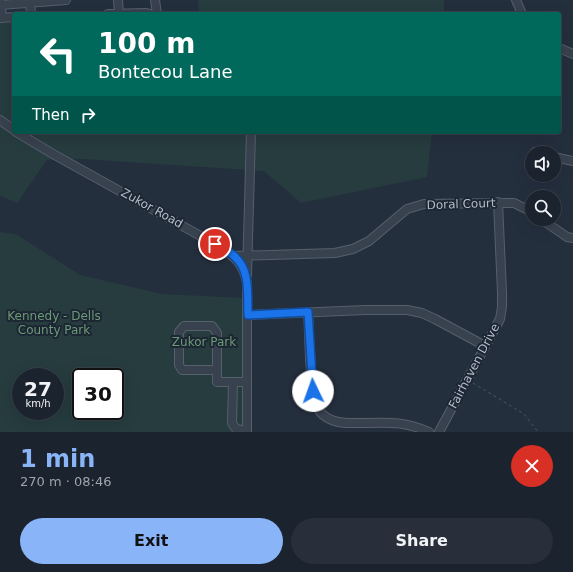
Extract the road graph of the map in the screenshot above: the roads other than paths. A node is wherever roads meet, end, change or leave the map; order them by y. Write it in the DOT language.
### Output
graph roads {
  1 [pos="66,0"];
  2 [pos="118,0"];
  3 [pos="155,0"];
  4 [pos="516,0"];
  5 [pos="0,1"];
  6 [pos="30,2"];
  7 [pos="0,5"];
  8 [pos="31,12"];
  9 [pos="119,12"];
  10 [pos="157,12"];
  11 [pos="521,12"];
  12 [pos="12,17"];
  13 [pos="1,18"];
  14 [pos="561,49"];
  15 [pos="573,54"];
  16 [pos="0,120"];
  17 [pos="12,129"];
  18 [pos="20,134"];
  19 [pos="251,134"];
  20 [pos="561,158"];
  21 [pos="573,161"];
  22 [pos="498,202"];
  23 [pos="525,208"];
  24 [pos="551,226"];
  25 [pos="573,238"];
  26 [pos="234,256"];
  27 [pos="248,256"];
  28 [pos="247,282"];
  29 [pos="308,312"];
  30 [pos="248,315"];
  31 [pos="484,346"];
  32 [pos="217,370"];
  33 [pos="233,382"];
  34 [pos="247,382"];
  35 [pos="247,432"];
  36 [pos="429,432"];
  37 [pos="439,432"];
  1 -- 6 [label="street"];
  2 -- 9 [label="street"];
  3 -- 10 [label="street"];
  4 -- 11 [label="street"];
  5 -- 7 [label="street"];
  6 -- 7 [label="street"];
  6 -- 8 [label="street"];
  7 -- 13 [label="street"];
  12 -- 13 [label="street"];
  14 -- 15 [label="street"];
  16 -- 17 [label="street"];
  18 -- 26 [label="street, Zukor Road"];
  19 -- 27 [label="street"];
  20 -- 21 [label="street"];
  22 -- 23 [label="street, Doral Court"];
  22 -- 27 [label="street, Doral Court"];
  22 -- 31 [label="street, Fairhaven Drive"];
  24 -- 25 [label="street"];
  26 -- 27 [label="street, Doral Court"];
  26 -- 28 [label="street, Zukor Road"];
  27 -- 28 [label="street"];
  28 -- 30 [label="street, Zukor Road"];
  29 -- 30 [label="street"];
  29 -- 31 [label="street"];
  29 -- 36 [label="street"];
  30 -- 34 [label="street, Zukor Road"];
  31 -- 37 [label="street, Fairhaven Drive"];
  32 -- 32 [label="street"];
  32 -- 33 [label="street"];
  33 -- 34 [label="street"];
  33 -- 35 [label="street"];
  34 -- 35 [label="street, Zukor Road"];
}
